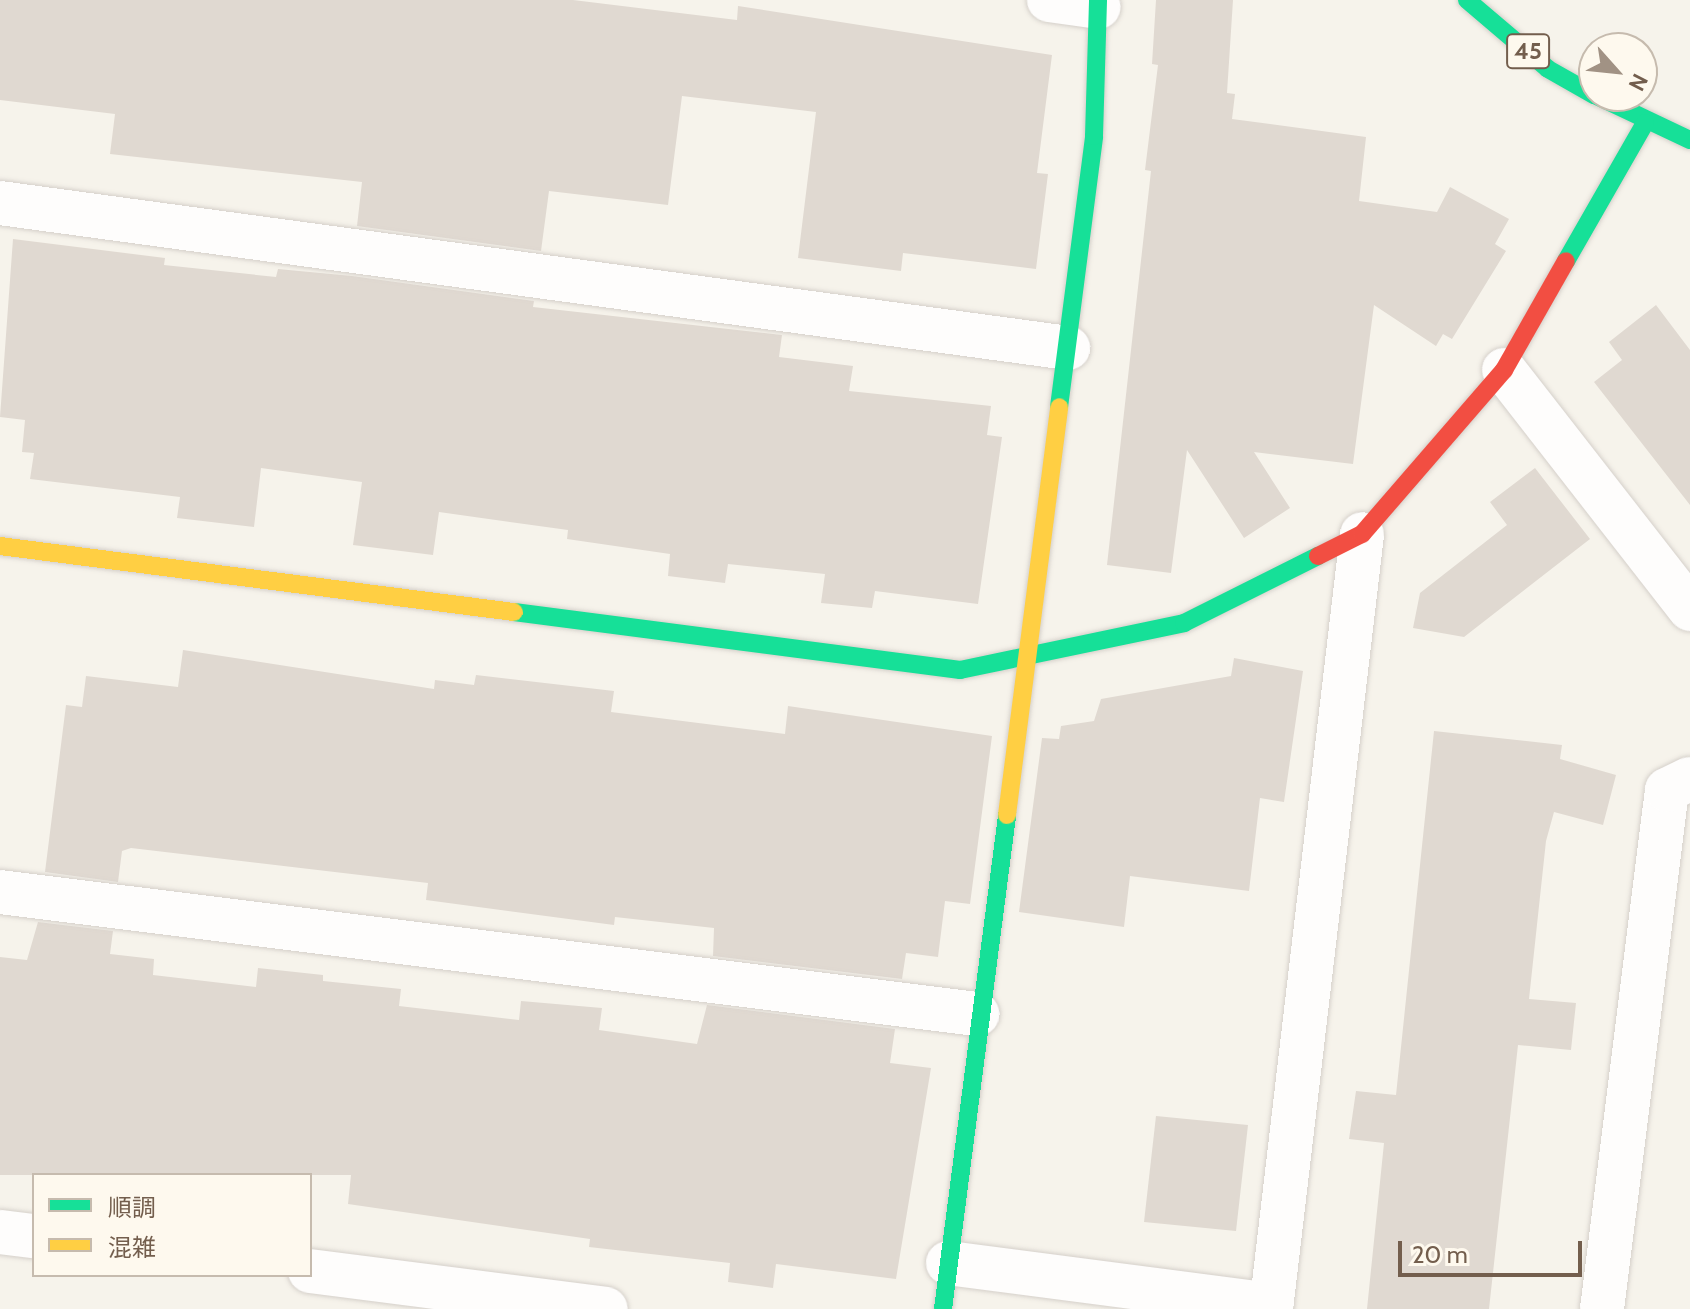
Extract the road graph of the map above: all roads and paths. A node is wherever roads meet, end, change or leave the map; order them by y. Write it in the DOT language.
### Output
graph roads {
  1 [pos="1049,0"];
  2 [pos="1467,0"];
  3 [pos="1099,3"];
  4 [pos="1578,86"];
  5 [pos="1625,112"];
  6 [pos="1645,123"];
  7 [pos="1690,140"];
  8 [pos="0,203"];
  9 [pos="1068,348"];
  10 [pos="1504,370"];
  11 [pos="1362,534"];
  12 [pos="0,546"];
  13 [pos="1690,609"];
  14 [pos="1030,659"];
  15 [pos="1690,779"];
  16 [pos="0,892"];
  17 [pos="977,1014"];
  18 [pos="0,1232"];
  19 [pos="32,1236"];
  20 [pos="948,1263"];
  21 [pos="312,1271"];
  22 [pos="1271,1307"];
  23 [pos="606,1309"];
  24 [pos="943,1309"];
  25 [pos="1602,1309"];
  1 -- 3 [label="street"];
  2 -- 4 [label="street, 45"];
  3 -- 9 [label="street"];
  5 -- 6 [label="street, 45"];
  6 -- 7 [label="street, 45"];
  6 -- 10 [label="street"];
  8 -- 9 [label="street"];
  9 -- 14 [label="street"];
  10 -- 11 [label="street"];
  10 -- 13 [label="street"];
  11 -- 14 [label="street"];
  11 -- 22 [label="street"];
  12 -- 14 [label="street"];
  14 -- 17 [label="street"];
  15 -- 25 [label="street"];
  16 -- 17 [label="street"];
  17 -- 20 [label="street"];
  18 -- 19 [label="street"];
  20 -- 22 [label="street"];
  20 -- 24 [label="street"];
  21 -- 23 [label="street"];
}
